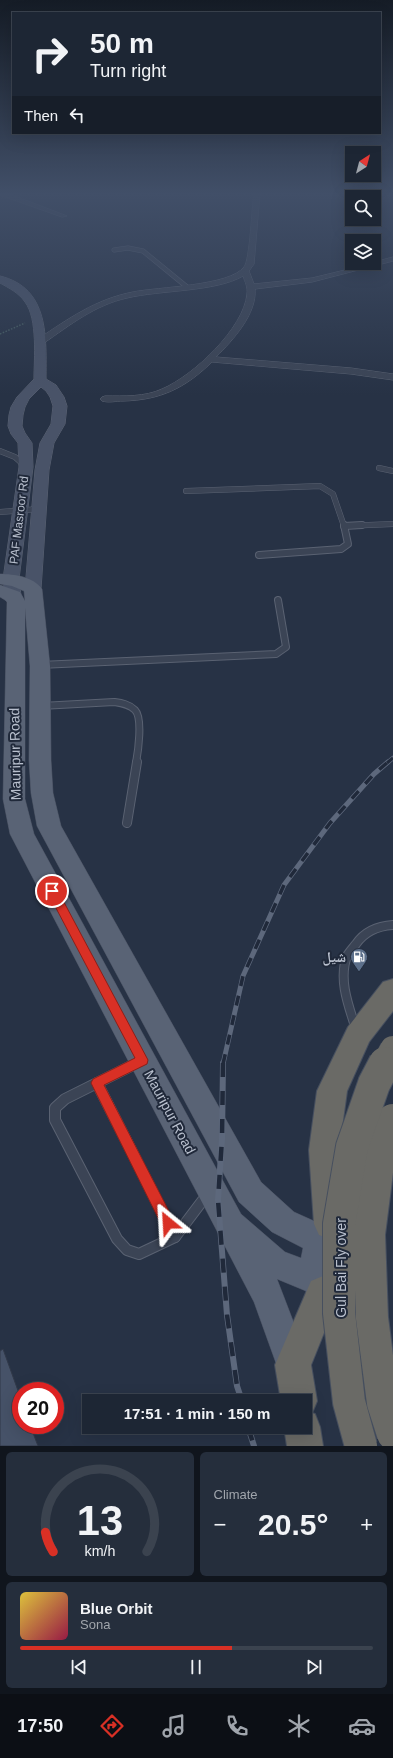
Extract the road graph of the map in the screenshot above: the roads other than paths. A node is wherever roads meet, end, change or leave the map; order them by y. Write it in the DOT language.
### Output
graph roads {
  1 [pos="153,259"];
  2 [pos="250,259"];
  3 [pos="391,259"];
  4 [pos="245,271"];
  5 [pos="0,279"];
  6 [pos="187,287"];
  7 [pos="251,287"];
  8 [pos="41,341"];
  9 [pos="210,359"];
  10 [pos="393,377"];
  11 [pos="40,380"];
  12 [pos="105,399"];
  13 [pos="0,451"];
  14 [pos="26,467"];
  15 [pos="379,468"];
  16 [pos="393,471"];
  17 [pos="186,490"];
  18 [pos="39,510"];
  19 [pos="20,511"];
  20 [pos="0,512"];
  21 [pos="393,524"];
  22 [pos="344,526"];
  23 [pos="259,555"];
  24 [pos="11,587"];
  25 [pos="278,600"];
  26 [pos="40,666"];
  27 [pos="41,706"];
  28 [pos="128,823"];
  29 [pos="393,925"];
  30 [pos="393,990"];
  31 [pos="358,1035"];
  32 [pos="393,1049"];
  33 [pos="142,1060"];
  34 [pos="97,1083"];
  35 [pos="205,1108"];
  36 [pos="173,1118"];
  37 [pos="393,1120"];
  38 [pos="212,1188"];
  39 [pos="393,1206"];
  40 [pos="230,1224"];
  41 [pos="325,1232"];
  42 [pos="175,1237"];
  43 [pos="320,1286"];
  44 [pos="393,1337"];
  45 [pos="293,1365"];
  46 [pos="297,1394"];
  47 [pos="303,1434"];
  48 [pos="393,1434"];
  49 [pos="305,1446"];
  50 [pos="360,1446"];
  1 -- 6 [label="lane"];
  2 -- 4 [label="street"];
  3 -- 7 [label="street"];
  4 -- 6 [label="street"];
  4 -- 7 [label="street"];
  5 -- 8 [label="main road"];
  6 -- 8 [label="street"];
  7 -- 9 [label="street"];
  8 -- 11 [label="main road"];
  9 -- 10 [label="street"];
  9 -- 12 [label="street"];
  11 -- 14 [label="main road, PAF Masroor Rd"];
  11 -- 18 [label="main road, PAF Masroor Rd"];
  13 -- 14 [label="lane"];
  14 -- 19 [label="main road, PAF Masroor Rd"];
  15 -- 16 [label="lane"];
  17 -- 22 [label="lane"];
  18 -- 19 [label="lane"];
  18 -- 24 [label="main road, PAF Masroor Rd"];
  19 -- 20 [label="lane"];
  19 -- 24 [label="main road, PAF Masroor Rd"];
  21 -- 22 [label="lane"];
  22 -- 23 [label="lane"];
  24 -- 26 [label="main road, Mauripur Road"];
  24 -- 33 [label="main road, Mauripur Road"];
  25 -- 26 [label="lane"];
  26 -- 27 [label="main road, Mauripur Road"];
  27 -- 28 [label="lane"];
  27 -- 35 [label="main road, Mauripur Road"];
  29 -- 31 [label="lane"];
  30 -- 31 [label="highway"];
  31 -- 41 [label="highway"];
  32 -- 50 [label="highway, Gul Bai Fly over, bridge"];
  33 -- 34 [label="lane"];
  33 -- 36 [label="main road, Mauripur Road"];
  34 -- 42 [label="lane"];
  34 -- 42 [label="lane"];
  35 -- 36 [label="main road"];
  35 -- 41 [label="main road, Mauripur Road"];
  36 -- 38 [label="main road, Mauripur Road"];
  37 -- 48 [label="highway, bridge"];
  38 -- 40 [label="main road, Mauripur Road"];
  38 -- 42 [label="lane"];
  39 -- 41 [label="main road"];
  40 -- 43 [label="main road, Mauripur Road"];
  40 -- 45 [label="main road"];
  41 -- 43 [label="main road"];
  43 -- 44 [label="main road"];
  43 -- 45 [label="highway"];
  45 -- 46 [label="highway"];
  47 -- 49 [label="highway"];
}
